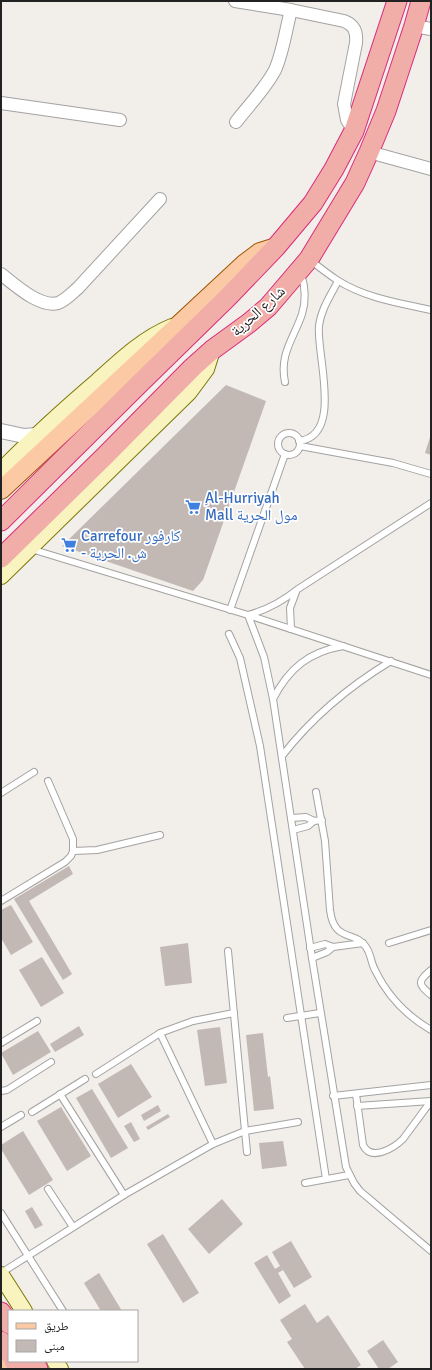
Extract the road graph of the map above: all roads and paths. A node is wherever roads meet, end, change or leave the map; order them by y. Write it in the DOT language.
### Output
graph roads {
  1 [pos="234,1"];
  2 [pos="397,1"];
  3 [pos="421,1"];
  4 [pos="291,10"];
  5 [pos="423,27"];
  6 [pos="1,103"];
  7 [pos="120,120"];
  8 [pos="236,122"];
  9 [pos="354,131"];
  10 [pos="369,152"];
  11 [pos="431,169"];
  12 [pos="160,199"];
  13 [pos="276,247"];
  14 [pos="305,265"];
  15 [pos="1,274"];
  16 [pos="338,281"];
  17 [pos="431,310"];
  18 [pos="177,325"];
  19 [pos="212,350"];
  20 [pos="284,382"];
  21 [pos="1,432"];
  22 [pos="36,435"];
  23 [pos="299,444"];
  24 [pos="285,454"];
  25 [pos="1,470"];
  26 [pos="431,474"];
  27 [pos="1,490"];
  28 [pos="431,503"];
  29 [pos="1,521"];
  30 [pos="30,549"];
  31 [pos="1,558"];
  32 [pos="1,576"];
  33 [pos="298,589"];
  34 [pos="230,610"];
  35 [pos="248,615"];
  36 [pos="291,629"];
  37 [pos="228,634"];
  38 [pos="345,646"];
  39 [pos="391,661"];
  40 [pos="431,675"];
  41 [pos="273,699"];
  42 [pos="282,756"];
  43 [pos="34,772"];
  44 [pos="48,781"];
  45 [pos="316,792"];
  46 [pos="1,793"];
  47 [pos="291,818"];
  48 [pos="322,820"];
  49 [pos="314,821"];
  50 [pos="293,830"];
  51 [pos="160,835"];
  52 [pos="73,851"];
  53 [pos="1,901"];
  54 [pos="431,930"];
  55 [pos="363,943"];
  56 [pos="389,943"];
  57 [pos="333,947"];
  58 [pos="310,948"];
  59 [pos="228,951"];
  60 [pos="312,958"];
  61 [pos="431,970"];
  62 [pos="431,995"];
  63 [pos="234,1013"];
  64 [pos="320,1013"];
  65 [pos="301,1016"];
  66 [pos="287,1018"];
  67 [pos="37,1021"];
  68 [pos="431,1030"];
  69 [pos="160,1033"];
  70 [pos="1,1043"];
  71 [pos="51,1062"];
  72 [pos="96,1074"];
  73 [pos="85,1079"];
  74 [pos="431,1085"];
  75 [pos="1,1091"];
  76 [pos="60,1094"];
  77 [pos="356,1094"];
  78 [pos="333,1096"];
  79 [pos="431,1101"];
  80 [pos="358,1106"];
  81 [pos="32,1112"];
  82 [pos="21,1115"];
  83 [pos="298,1122"];
  84 [pos="1,1127"];
  85 [pos="245,1131"];
  86 [pos="213,1144"];
  87 [pos="247,1152"];
  88 [pos="349,1175"];
  89 [pos="326,1179"];
  90 [pos="305,1183"];
  91 [pos="48,1189"];
  92 [pos="124,1195"];
  93 [pos="1,1213"];
  94 [pos="73,1227"];
  95 [pos="431,1251"];
  96 [pos="28,1255"];
  97 [pos="1,1274"];
  98 [pos="23,1310"];
  99 [pos="62,1310"];
  100 [pos="1,1312"];
  101 [pos="8,1322"];
  102 [pos="1,1341"];
  103 [pos="8,1352"];
  104 [pos="1,1364"];
  105 [pos="4,1369"];
  1 -- 4 [label="street"];
  2 -- 9 [label="highway, شارع الحرية"];
  3 -- 5 [label="highway, شارع الحرية"];
  4 -- 8 [label="street"];
  4 -- 9 [label="street"];
  5 -- 10 [label="highway, شارع الحرية"];
  6 -- 7 [label="street"];
  9 -- 13 [label="highway, شارع الحرية"];
  10 -- 11 [label="street"];
  10 -- 14 [label="highway, شارع الحرية"];
  12 -- 15 [label="street"];
  13 -- 18 [label="main road"];
  13 -- 29 [label="highway, شارع الحرية"];
  14 -- 16 [label="lane"];
  14 -- 19 [label="highway, شارع الحرية"];
  14 -- 20 [label="lane"];
  16 -- 17 [label="lane"];
  16 -- 23 [label="lane"];
  18 -- 22 [label="main road"];
  18 -- 27 [label="main road"];
  19 -- 30 [label="main road"];
  19 -- 31 [label="highway, شارع الحرية"];
  21 -- 22 [label="street"];
  22 -- 25 [label="main road"];
  23 -- 24 [label="lane"];
  23 -- 24 [label="lane"];
  23 -- 26 [label="lane"];
  24 -- 34 [label="lane"];
  28 -- 33 [label="lane"];
  30 -- 32 [label="main road"];
  30 -- 34 [label="lane"];
  33 -- 35 [label="lane"];
  33 -- 36 [label="lane"];
  34 -- 35 [label="lane"];
  35 -- 36 [label="lane"];
  35 -- 41 [label="lane"];
  36 -- 38 [label="lane"];
  37 -- 65 [label="lane"];
  38 -- 39 [label="lane"];
  38 -- 41 [label="lane"];
  39 -- 40 [label="lane"];
  39 -- 42 [label="lane"];
  41 -- 42 [label="lane"];
  42 -- 47 [label="lane"];
  43 -- 46 [label="lane"];
  44 -- 52 [label="lane"];
  45 -- 48 [label="lane"];
  47 -- 49 [label="lane"];
  47 -- 50 [label="lane"];
  48 -- 49 [label="lane"];
  48 -- 55 [label="lane"];
  49 -- 50 [label="lane"];
  50 -- 58 [label="lane"];
  51 -- 52 [label="lane"];
  52 -- 53 [label="lane"];
  54 -- 56 [label="lane"];
  55 -- 57 [label="lane"];
  55 -- 68 [label="lane"];
  57 -- 58 [label="lane"];
  57 -- 60 [label="lane"];
  58 -- 60 [label="lane"];
  59 -- 63 [label="lane"];
  60 -- 64 [label="lane"];
  61 -- 62 [label="lane"];
  63 -- 69 [label="lane"];
  63 -- 85 [label="lane"];
  64 -- 65 [label="lane"];
  64 -- 78 [label="lane"];
  65 -- 66 [label="lane"];
  65 -- 89 [label="lane"];
  67 -- 70 [label="lane"];
  69 -- 72 [label="lane"];
  69 -- 86 [label="lane"];
  71 -- 75 [label="lane"];
  73 -- 76 [label="lane"];
  74 -- 77 [label="lane"];
  76 -- 81 [label="lane"];
  76 -- 92 [label="lane"];
  77 -- 78 [label="lane"];
  77 -- 80 [label="lane"];
  78 -- 88 [label="lane"];
  79 -- 80 [label="lane"];
  79 -- 80 [label="lane"];
  82 -- 84 [label="lane"];
  83 -- 85 [label="lane"];
  85 -- 86 [label="lane"];
  85 -- 87 [label="lane"];
  86 -- 92 [label="lane"];
  88 -- 89 [label="lane"];
  88 -- 95 [label="lane"];
  89 -- 90 [label="lane"];
  91 -- 94 [label="lane"];
  92 -- 94 [label="lane"];
  93 -- 96 [label="lane"];
  94 -- 96 [label="lane"];
  96 -- 97 [label="lane"];
  96 -- 99 [label="lane"];
  97 -- 98 [label="main road"];
  100 -- 101 [label="highway"];
  102 -- 103 [label="highway"];
  104 -- 105 [label="main road"];
}
